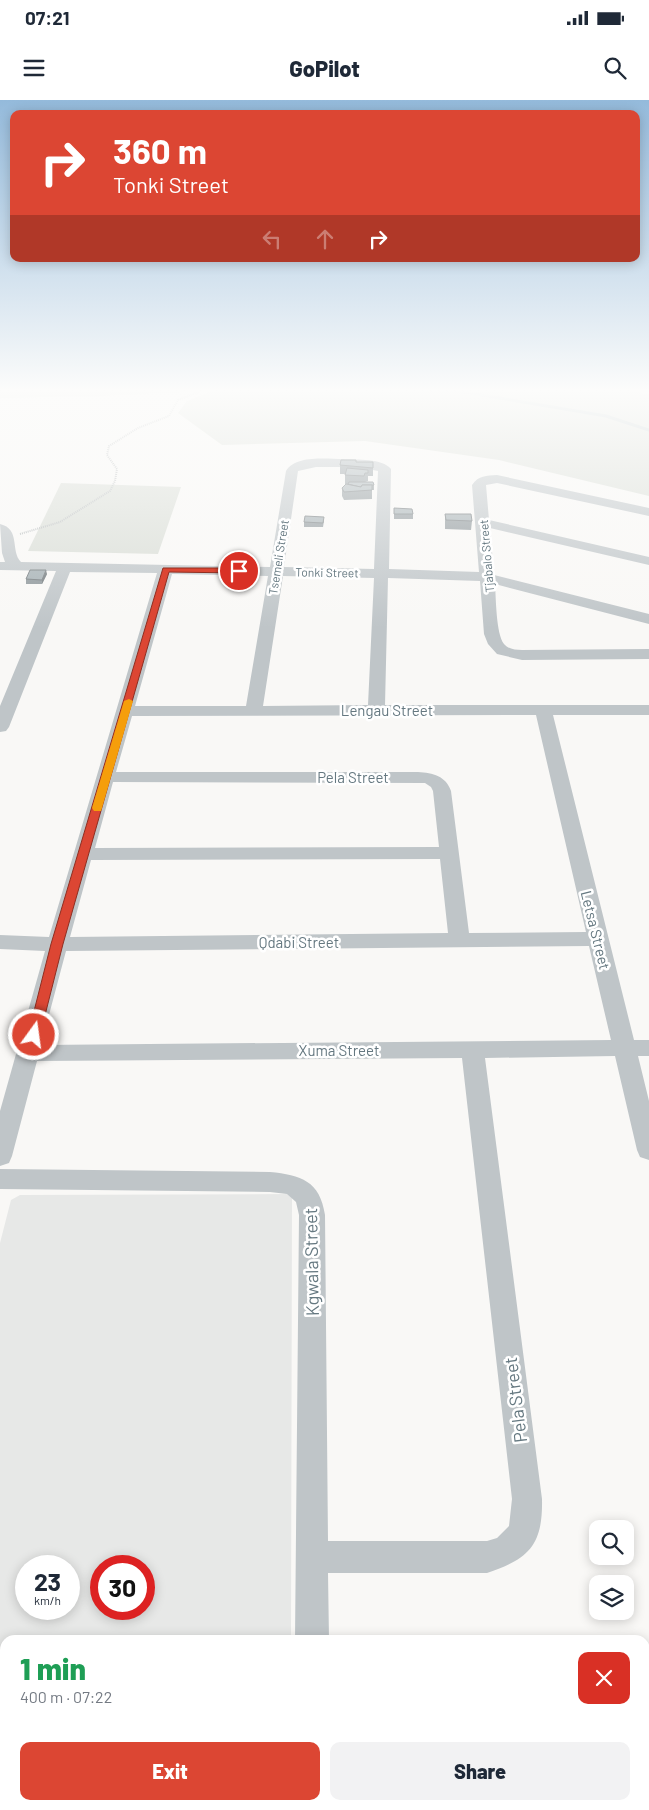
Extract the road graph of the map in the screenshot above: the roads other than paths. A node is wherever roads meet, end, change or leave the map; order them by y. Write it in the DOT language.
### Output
graph roads {
  1 [pos="294,469"];
  2 [pos="385,469"];
  3 [pos="649,512"];
  4 [pos="484,523"];
  5 [pos="0,528"];
  6 [pos="649,561"];
  7 [pos="0,566"];
  8 [pos="17,566"];
  9 [pos="65,567"];
  10 [pos="166,569"];
  11 [pos="276,571"];
  12 [pos="381,573"];
  13 [pos="488,578"];
  14 [pos="649,619"];
  15 [pos="649,654"];
  16 [pos="254,710"];
  17 [pos="376,710"];
  18 [pos="544,710"];
  19 [pos="649,710"];
  20 [pos="126,711"];
  21 [pos="0,727"];
  22 [pos="106,777"];
  23 [pos="448,853"];
  24 [pos="84,854"];
  25 [pos="598,940"];
  26 [pos="459,941"];
  27 [pos="0,942"];
  28 [pos="57,944"];
  29 [pos="625,1048"];
  30 [pos="649,1048"];
  31 [pos="472,1049"];
  32 [pos="29,1053"];
  33 [pos="649,1150"];
  34 [pos="0,1156"];
  35 [pos="0,1179"];
  36 [pos="312,1557"];
  37 [pos="312,1635"];
  1 -- 11 [label="street, Tsemeli Street"];
  2 -- 12 [label="street, Tsemeli Street"];
  3 -- 4 [label="street, Tjabalo Street"];
  4 -- 6 [label="street"];
  4 -- 13 [label="street, Tjabalo Street"];
  5 -- 8 [label="street"];
  7 -- 8 [label="street, Tonki Street"];
  8 -- 9 [label="street, Tonki Street"];
  9 -- 10 [label="street, Tonki Street"];
  9 -- 21 [label="street"];
  10 -- 11 [label="street, Tonki Street"];
  10 -- 20 [label="street"];
  11 -- 12 [label="street, Tonki Street"];
  11 -- 16 [label="street, Tsemeli Street"];
  12 -- 13 [label="street, Tonki Street"];
  12 -- 17 [label="street, Tsemeli Street"];
  13 -- 14 [label="street, Tonki Street"];
  13 -- 15 [label="street, Tjabalo Street"];
  16 -- 17 [label="street, Lengau Street"];
  16 -- 20 [label="street, Lengau Street"];
  17 -- 18 [label="street, Lengau Street"];
  18 -- 19 [label="street, Lengau Street"];
  18 -- 25 [label="street, Letsa Street"];
  20 -- 22 [label="street"];
  22 -- 23 [label="street, Pela Street"];
  22 -- 24 [label="street"];
  23 -- 24 [label="street"];
  23 -- 26 [label="street, Pela Street"];
  24 -- 28 [label="street"];
  25 -- 26 [label="street, Qdabi Street"];
  25 -- 29 [label="street, Letsa Street"];
  26 -- 28 [label="street, Qdabi Street"];
  27 -- 28 [label="street, Qdabi Street"];
  28 -- 32 [label="street"];
  29 -- 30 [label="street, Xuma Street"];
  29 -- 31 [label="street, Xuma Street"];
  29 -- 33 [label="street, Letsa Street"];
  31 -- 32 [label="street, Xuma Street"];
  31 -- 36 [label="street, Pela Street"];
  32 -- 34 [label="street"];
  35 -- 36 [label="street, Kgwala Street"];
  36 -- 37 [label="street, Kgwala Street"];
}
